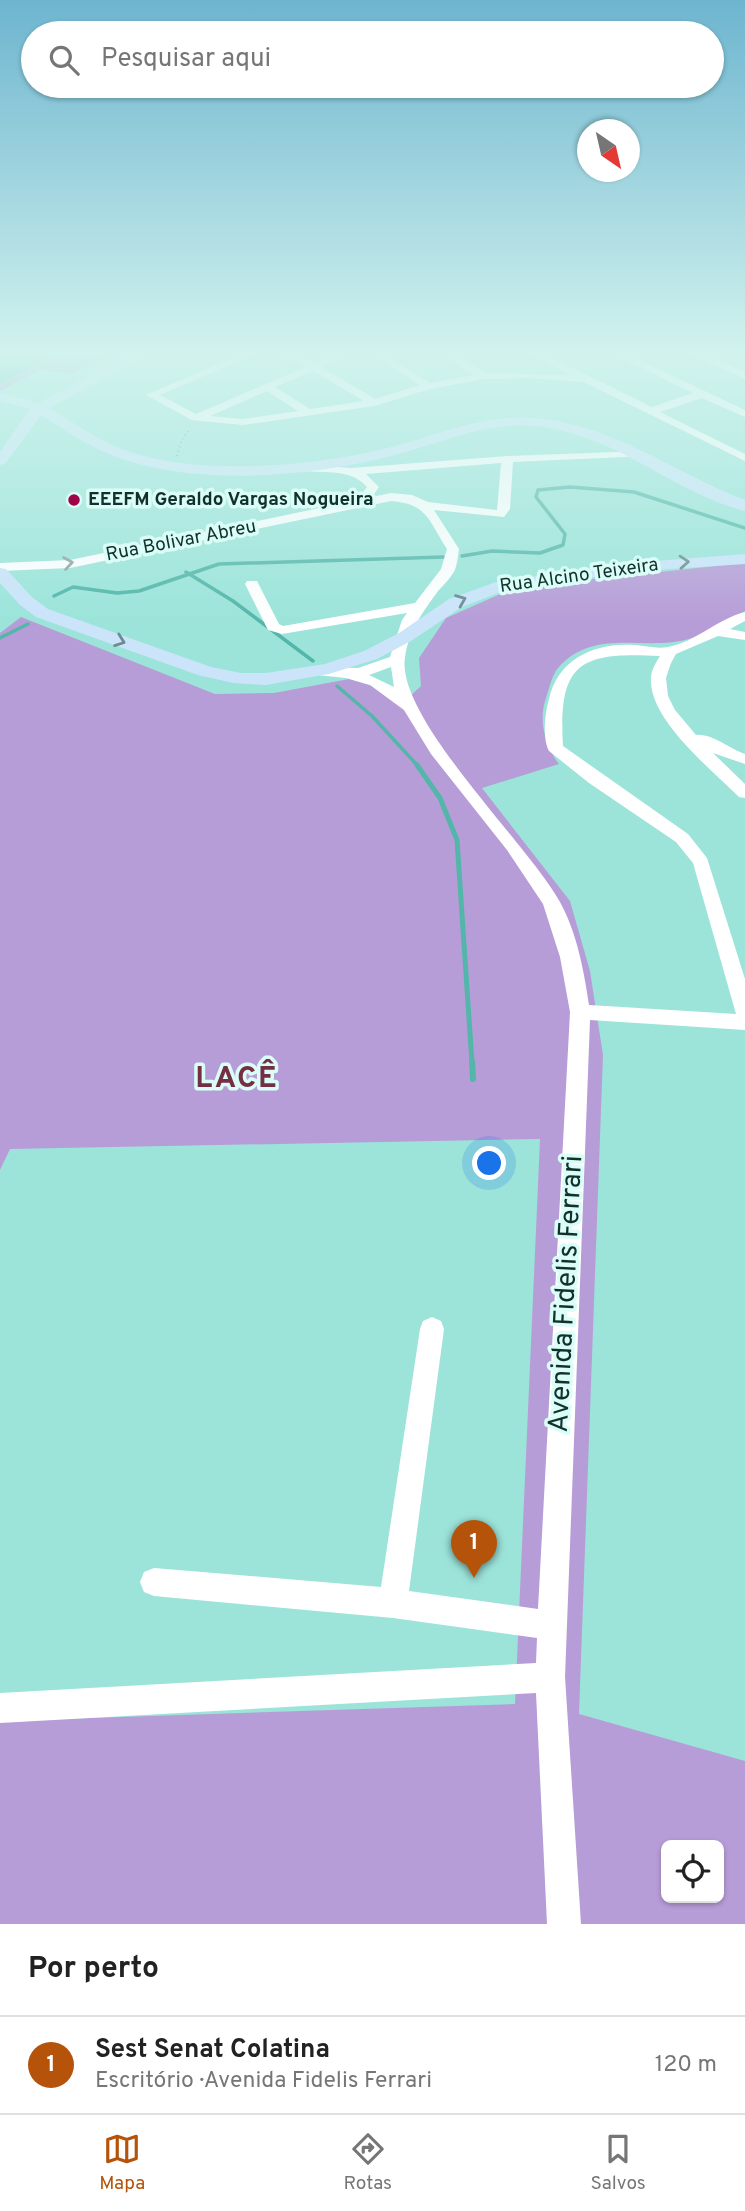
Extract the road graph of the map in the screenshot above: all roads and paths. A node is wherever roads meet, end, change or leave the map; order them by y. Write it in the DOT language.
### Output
graph roads {
  1 [pos="16,442"];
  2 [pos="96,442"];
  3 [pos="181,442"];
  4 [pos="422,442"];
  5 [pos="616,442"];
  6 [pos="714,442"];
  7 [pos="642,454"];
  8 [pos="745,457"];
  9 [pos="176,458"];
  10 [pos="507,459"];
  11 [pos="0,461"];
  12 [pos="392,467"];
  13 [pos="244,469"];
  14 [pos="350,472"];
  15 [pos="373,487"];
  16 [pos="390,494"];
  17 [pos="361,505"];
  18 [pos="425,505"];
  19 [pos="745,506"];
  20 [pos="745,559"];
  21 [pos="0,568"];
  22 [pos="0,573"];
  23 [pos="252,584"];
  24 [pos="417,607"];
  25 [pos="745,616"];
  26 [pos="713,631"];
  27 [pos="745,636"];
  28 [pos="405,638"];
  29 [pos="670,652"];
  30 [pos="397,659"];
  31 [pos="317,671"];
  32 [pos="347,676"];
  33 [pos="413,713"];
  34 [pos="684,730"];
  35 [pos="745,758"];
  36 [pos="745,793"];
  37 [pos="580,1012"];
  38 [pos="745,1012"];
  39 [pos="745,1021"];
  40 [pos="432,1329"];
  41 [pos="154,1582"];
  42 [pos="393,1603"];
  43 [pos="552,1626"];
  44 [pos="550,1677"];
  45 [pos="0,1708"];
  46 [pos="564,1924"];
  1 -- 11 [label="main road"];
  2 -- 13 [label="main road"];
  3 -- 9 [label="path"];
  4 -- 13 [label="main road"];
  5 -- 7 [label="main road"];
  6 -- 8 [label="street"];
  7 -- 10 [label="street"];
  7 -- 19 [label="main road"];
  10 -- 12 [label="street"];
  10 -- 18 [label="street"];
  12 -- 14 [label="street"];
  12 -- 16 [label="street"];
  13 -- 14 [label="street"];
  14 -- 15 [label="street"];
  15 -- 16 [label="street"];
  15 -- 17 [label="street"];
  16 -- 17 [label="street, Rua Bolivar Abreu"];
  16 -- 18 [label="street"];
  21 -- 17 [label="street, Rua Bolivar Abreu, one-way"];
  18 -- 24 [label="street"];
  28 -- 20 [label="main road, Rua Alcino Teixeira, one-way"];
  22 -- 31 [label="main road, Rua Alcino Teixeira, one-way"];
  23 -- 24 [label="street"];
  24 -- 28 [label="street"];
  25 -- 26 [label="street"];
  26 -- 27 [label="street"];
  26 -- 29 [label="street"];
  28 -- 30 [label="street"];
  28 -- 31 [label="main road, Rua Alcino Teixeira"];
  29 -- 34 [label="street"];
  29 -- 38 [label="street"];
  30 -- 32 [label="street, Avenida Fidelis Ferrari"];
  30 -- 33 [label="street, Avenida Fidelis Ferrari"];
  31 -- 32 [label="street, Avenida Fidelis Ferrari"];
  32 -- 33 [label="street, Avenida Fidelis Ferrari"];
  33 -- 37 [label="street, Avenida Fidelis Ferrari"];
  34 -- 35 [label="street"];
  34 -- 36 [label="street"];
  37 -- 39 [label="street"];
  37 -- 43 [label="street, Avenida Fidelis Ferrari"];
  40 -- 42 [label="street"];
  41 -- 42 [label="street"];
  42 -- 43 [label="street"];
  43 -- 44 [label="street, Avenida Fidelis Ferrari"];
  44 -- 45 [label="street"];
  44 -- 46 [label="street, Avenida Fidelis Ferrari"];
}
